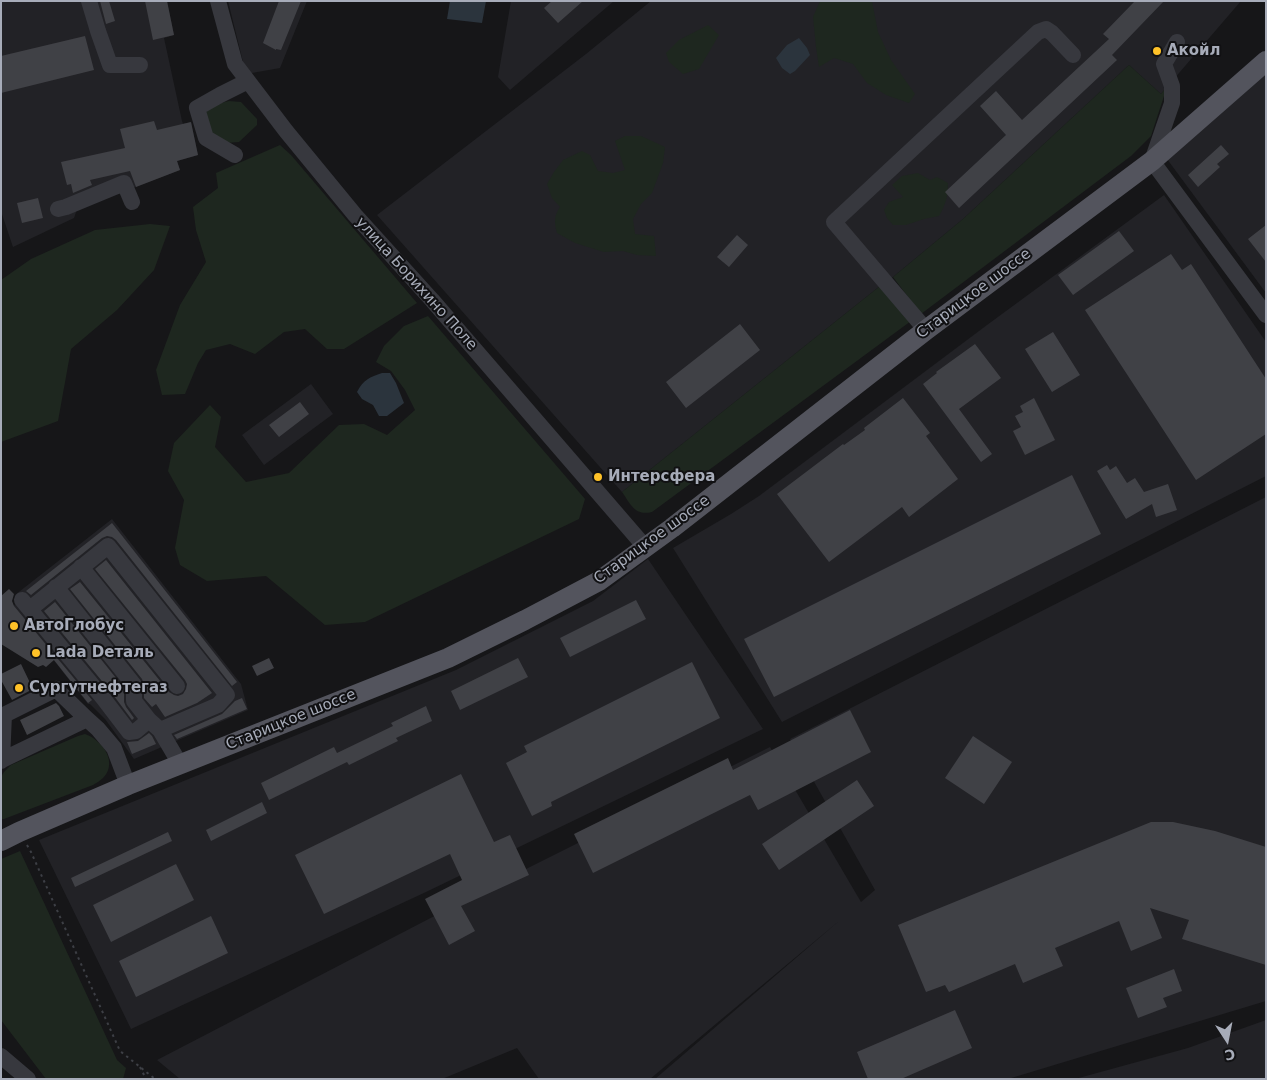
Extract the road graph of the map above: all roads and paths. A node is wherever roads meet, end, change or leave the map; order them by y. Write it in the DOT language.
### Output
graph roads {
  1 [pos="89,1"];
  2 [pos="218,1"];
  3 [pos="1177,42"];
  4 [pos="1074,55"];
  5 [pos="1266,61"];
  6 [pos="140,65"];
  7 [pos="248,81"];
  8 [pos="234,155"];
  9 [pos="1152,161"];
  10 [pos="132,202"];
  11 [pos="58,209"];
  12 [pos="1266,316"];
  13 [pos="926,330"];
  14 [pos="646,548"];
  15 [pos="81,567"];
  16 [pos="56,587"];
  17 [pos="177,686"];
  18 [pos="2,713"];
  19 [pos="87,720"];
  20 [pos="154,725"];
  21 [pos="2,761"];
  22 [pos="180,764"];
  23 [pos="128,785"];
  24 [pos="10,837"];
  25 [pos="1,1056"];
  26 [pos="140,1067"];
  27 [pos="28,1079"];
  28 [pos="146,1079"];
  29 [pos="155,1079"];
  1 -- 6 [label="street"];
  2 -- 7 [label="street, улица Борихино Поле"];
  3 -- 9 [label="street"];
  4 -- 13 [label="street"];
  5 -- 9 [label="main road, Старицкое шоссе"];
  7 -- 8 [label="street"];
  7 -- 14 [label="street, улица Борихино Поле"];
  9 -- 12 [label="street"];
  9 -- 13 [label="main road, Старицкое шоссе"];
  10 -- 11 [label="street"];
  13 -- 14 [label="main road, Старицкое шоссе"];
  14 -- 22 [label="main road, Старицкое шоссе"];
  15 -- 16 [label="street"];
  15 -- 17 [label="street"];
  15 -- 20 [label="street"];
  16 -- 20 [label="street"];
  16 -- 20 [label="street"];
  18 -- 19 [label="street"];
  18 -- 21 [label="street"];
  19 -- 21 [label="street"];
  19 -- 23 [label="street"];
  20 -- 22 [label="street"];
  22 -- 23 [label="main road, Старицкое шоссе"];
  23 -- 24 [label="main road, Старицкое шоссе"];
  24 -- 26 [label="path"];
  25 -- 27 [label="street"];
  26 -- 28 [label="path"];
  26 -- 29 [label="path"];
}
